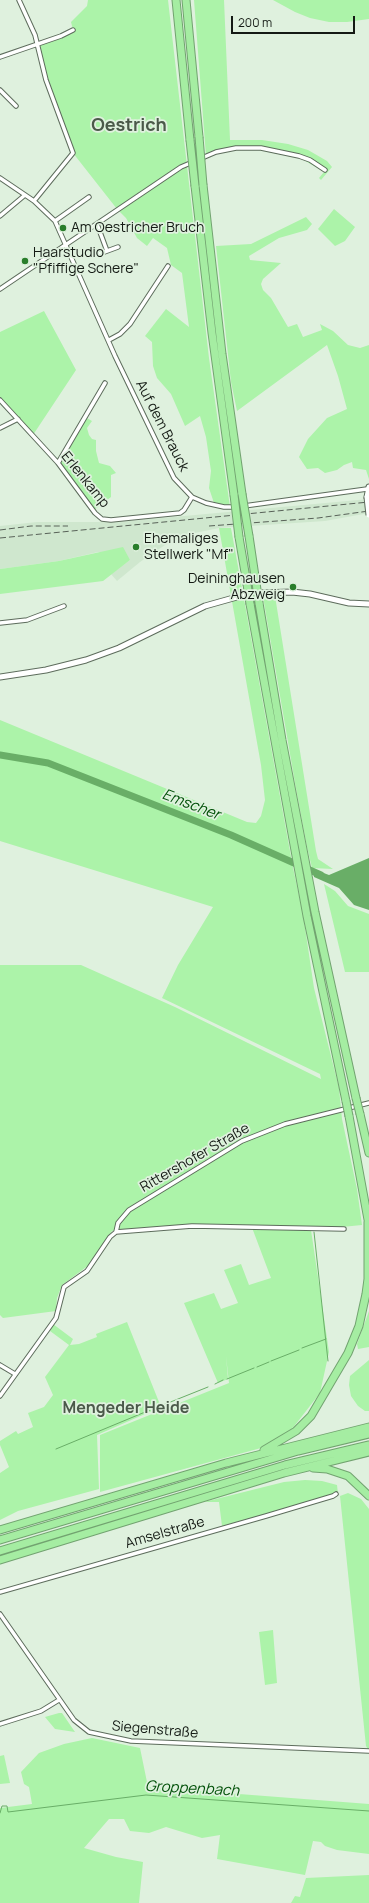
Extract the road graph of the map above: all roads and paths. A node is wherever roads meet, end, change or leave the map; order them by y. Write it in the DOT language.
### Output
graph roads {
  1 [pos="19,0"];
  2 [pos="176,2"];
  3 [pos="187,2"];
  4 [pos="73,30"];
  5 [pos="37,44"];
  6 [pos="0,57"];
  7 [pos="0,90"];
  8 [pos="16,106"];
  9 [pos="325,170"];
  10 [pos="0,178"];
  11 [pos="25,195"];
  12 [pos="89,197"];
  13 [pos="34,201"];
  14 [pos="0,216"];
  15 [pos="55,221"];
  16 [pos="97,224"];
  17 [pos="66,246"];
  18 [pos="118,247"];
  19 [pos="107,251"];
  20 [pos="99,254"];
  21 [pos="168,266"];
  22 [pos="0,289"];
  23 [pos="109,340"];
  24 [pos="104,383"];
  25 [pos="0,400"];
  26 [pos="18,420"];
  27 [pos="0,428"];
  28 [pos="58,463"];
  29 [pos="368,488"];
  30 [pos="192,497"];
  31 [pos="369,515"];
  32 [pos="369,604"];
  33 [pos="64,606"];
  34 [pos="0,623"];
  35 [pos="0,677"];
  36 [pos="369,1103"];
  37 [pos="364,1132"];
  38 [pos="369,1147"];
  39 [pos="369,1153"];
  40 [pos="369,1224"];
  41 [pos="344,1229"];
  42 [pos="116,1232"];
  43 [pos="0,1365"];
  44 [pos="16,1374"];
  45 [pos="0,1396"];
  46 [pos="369,1427"];
  47 [pos="369,1434"];
  48 [pos="369,1445"];
  49 [pos="369,1452"];
  50 [pos="226,1464"];
  51 [pos="307,1468"];
  52 [pos="336,1494"];
  53 [pos="369,1496"];
  54 [pos="0,1530"];
  55 [pos="0,1540"];
  56 [pos="0,1551"];
  57 [pos="0,1560"];
  58 [pos="0,1592"];
  59 [pos="0,1614"];
  60 [pos="60,1700"];
  61 [pos="0,1724"];
  62 [pos="368,1752"];
  1 -- 5 [label="street"];
  2 -- 40 [label="highway, bridge"];
  3 -- 37 [label="highway, bridge"];
  4 -- 5 [label="street"];
  5 -- 6 [label="street"];
  5 -- 13 [label="street"];
  7 -- 8 [label="street"];
  9 -- 16 [label="street"];
  10 -- 11 [label="street, Auf dem Brauck"];
  11 -- 13 [label="street, Auf dem Brauck"];
  11 -- 14 [label="street"];
  12 -- 15 [label="street"];
  13 -- 15 [label="street, Auf dem Brauck"];
  15 -- 17 [label="street, Auf dem Brauck"];
  16 -- 17 [label="street"];
  16 -- 19 [label="street"];
  17 -- 22 [label="street"];
  17 -- 23 [label="street, Auf dem Brauck"];
  18 -- 19 [label="street"];
  19 -- 20 [label="street"];
  21 -- 23 [label="street"];
  23 -- 30 [label="street, Auf dem Brauck"];
  24 -- 28 [label="street"];
  25 -- 26 [label="street, Erlenkamp"];
  26 -- 27 [label="street"];
  26 -- 28 [label="street, Erlenkamp"];
  28 -- 30 [label="street, Erlenkamp"];
  29 -- 30 [label="street, Auf dem Brauck"];
  29 -- 31 [label="main road, bridge"];
  32 -- 35 [label="main road"];
  33 -- 34 [label="street"];
  36 -- 42 [label="street, Rittershofer Straße"];
  37 -- 38 [label="highway"];
  37 -- 39 [label="highway"];
  40 -- 50 [label="highway"];
  41 -- 42 [label="street"];
  42 -- 44 [label="street, Rittershofer Straße"];
  43 -- 44 [label="street"];
  44 -- 45 [label="street, Rittershofer Straße"];
  46 -- 50 [label="highway"];
  47 -- 55 [label="highway"];
  48 -- 56 [label="highway"];
  49 -- 51 [label="highway"];
  50 -- 54 [label="highway"];
  51 -- 53 [label="highway"];
  51 -- 57 [label="highway"];
  52 -- 58 [label="street, Amselstraße"];
  59 -- 60 [label="street, Siegenstraße"];
  60 -- 61 [label="street"];
  60 -- 62 [label="street, Siegenstraße"];
}
